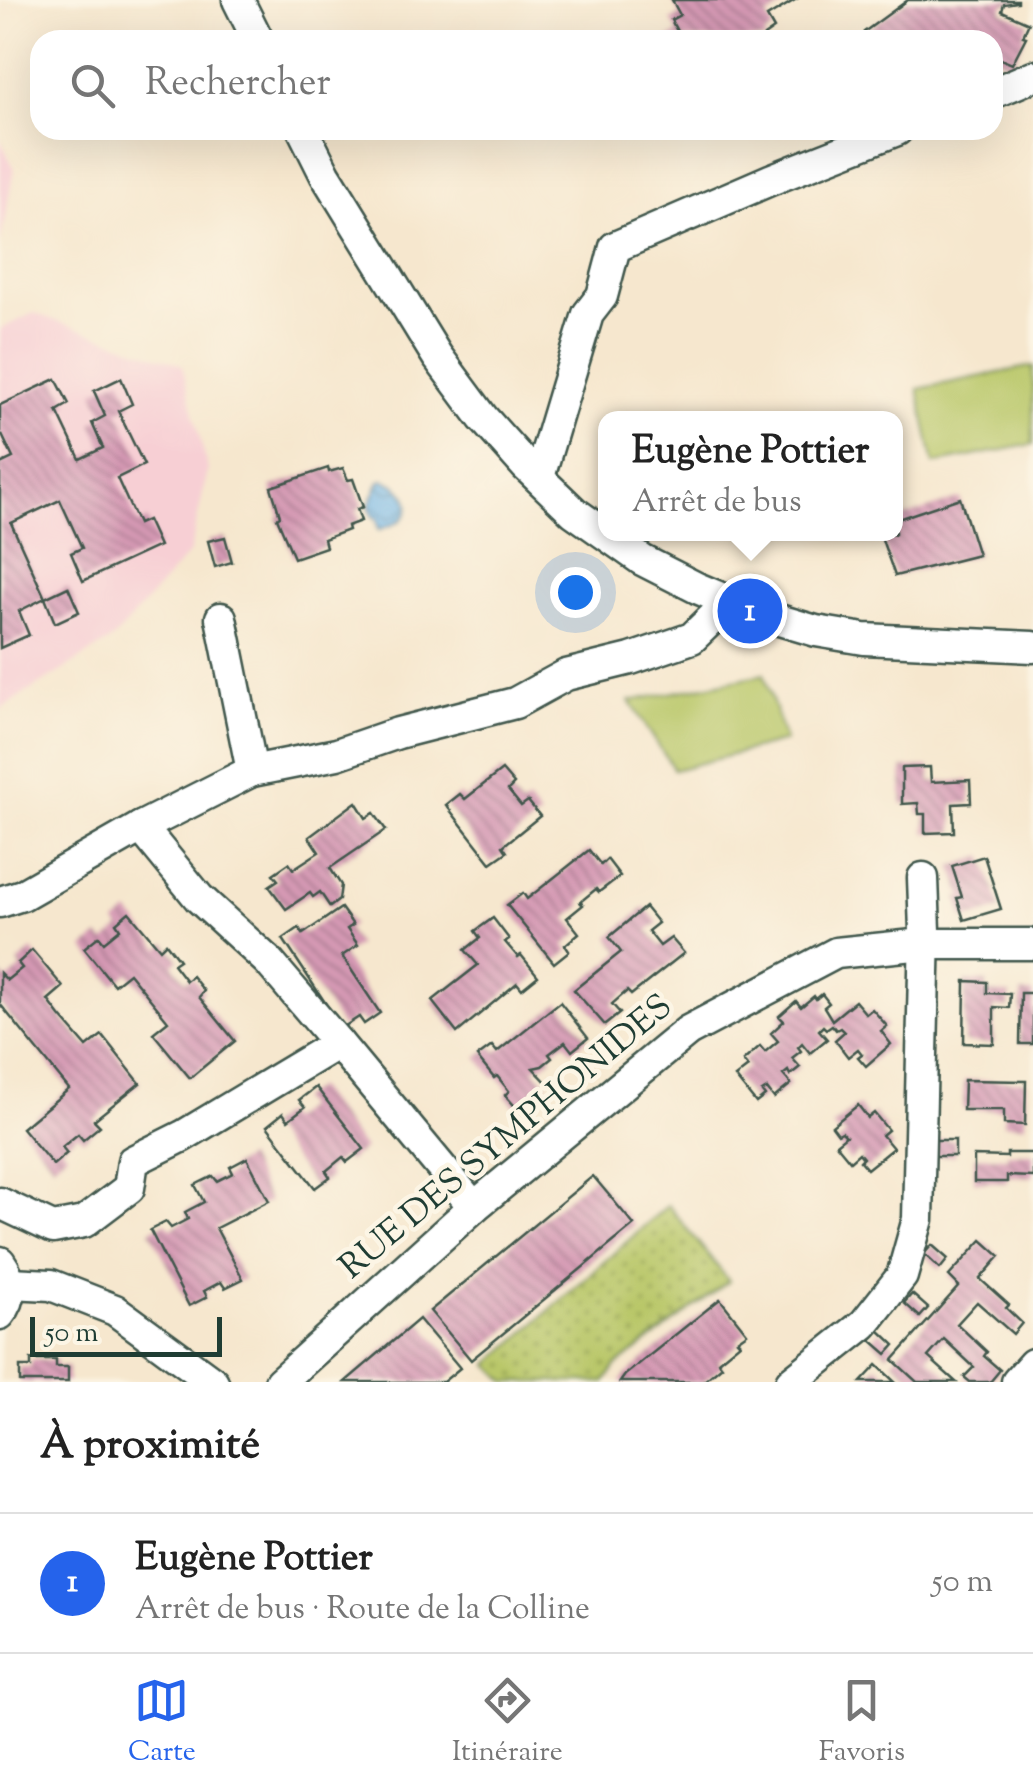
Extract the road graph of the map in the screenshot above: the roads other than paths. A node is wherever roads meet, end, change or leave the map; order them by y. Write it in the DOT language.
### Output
graph roads {
  1 [pos="238,0"];
  2 [pos="253,30"];
  3 [pos="1033,76"];
  4 [pos="1003,88"];
  5 [pos="308,140"];
  6 [pos="872,140"];
  7 [pos="539,478"];
  8 [pos="598,529"];
  9 [pos="615,541"];
  10 [pos="730,602"];
  11 [pos="221,618"];
  12 [pos="1033,647"];
  13 [pos="252,772"];
  14 [pos="141,827"];
  15 [pos="923,878"];
  16 [pos="0,902"];
  17 [pos="924,944"];
  18 [pos="1033,944"];
  19 [pos="338,1042"];
  20 [pos="0,1203"];
  21 [pos="474,1207"];
  22 [pos="5,1272"];
  23 [pos="0,1314"];
  24 [pos="1033,1364"];
  25 [pos="212,1382"];
  26 [pos="280,1382"];
  27 [pos="791,1382"];
  28 [pos="1017,1382"];
  1 -- 2 [label="street"];
  3 -- 4 [label="street"];
  5 -- 7 [label="street"];
  6 -- 7 [label="street"];
  7 -- 8 [label="street"];
  9 -- 10 [label="street"];
  10 -- 12 [label="street"];
  10 -- 13 [label="street"];
  11 -- 13 [label="street"];
  13 -- 14 [label="street"];
  14 -- 16 [label="street"];
  14 -- 19 [label="street"];
  15 -- 17 [label="street"];
  17 -- 18 [label="street, RUE DES SYMPHONIDES"];
  17 -- 21 [label="street, RUE DES SYMPHONIDES"];
  17 -- 27 [label="street"];
  19 -- 20 [label="street"];
  19 -- 21 [label="street"];
  21 -- 26 [label="street, RUE DES SYMPHONIDES"];
  22 -- 23 [label="street"];
  22 -- 25 [label="street"];
  24 -- 28 [label="street"];
}
